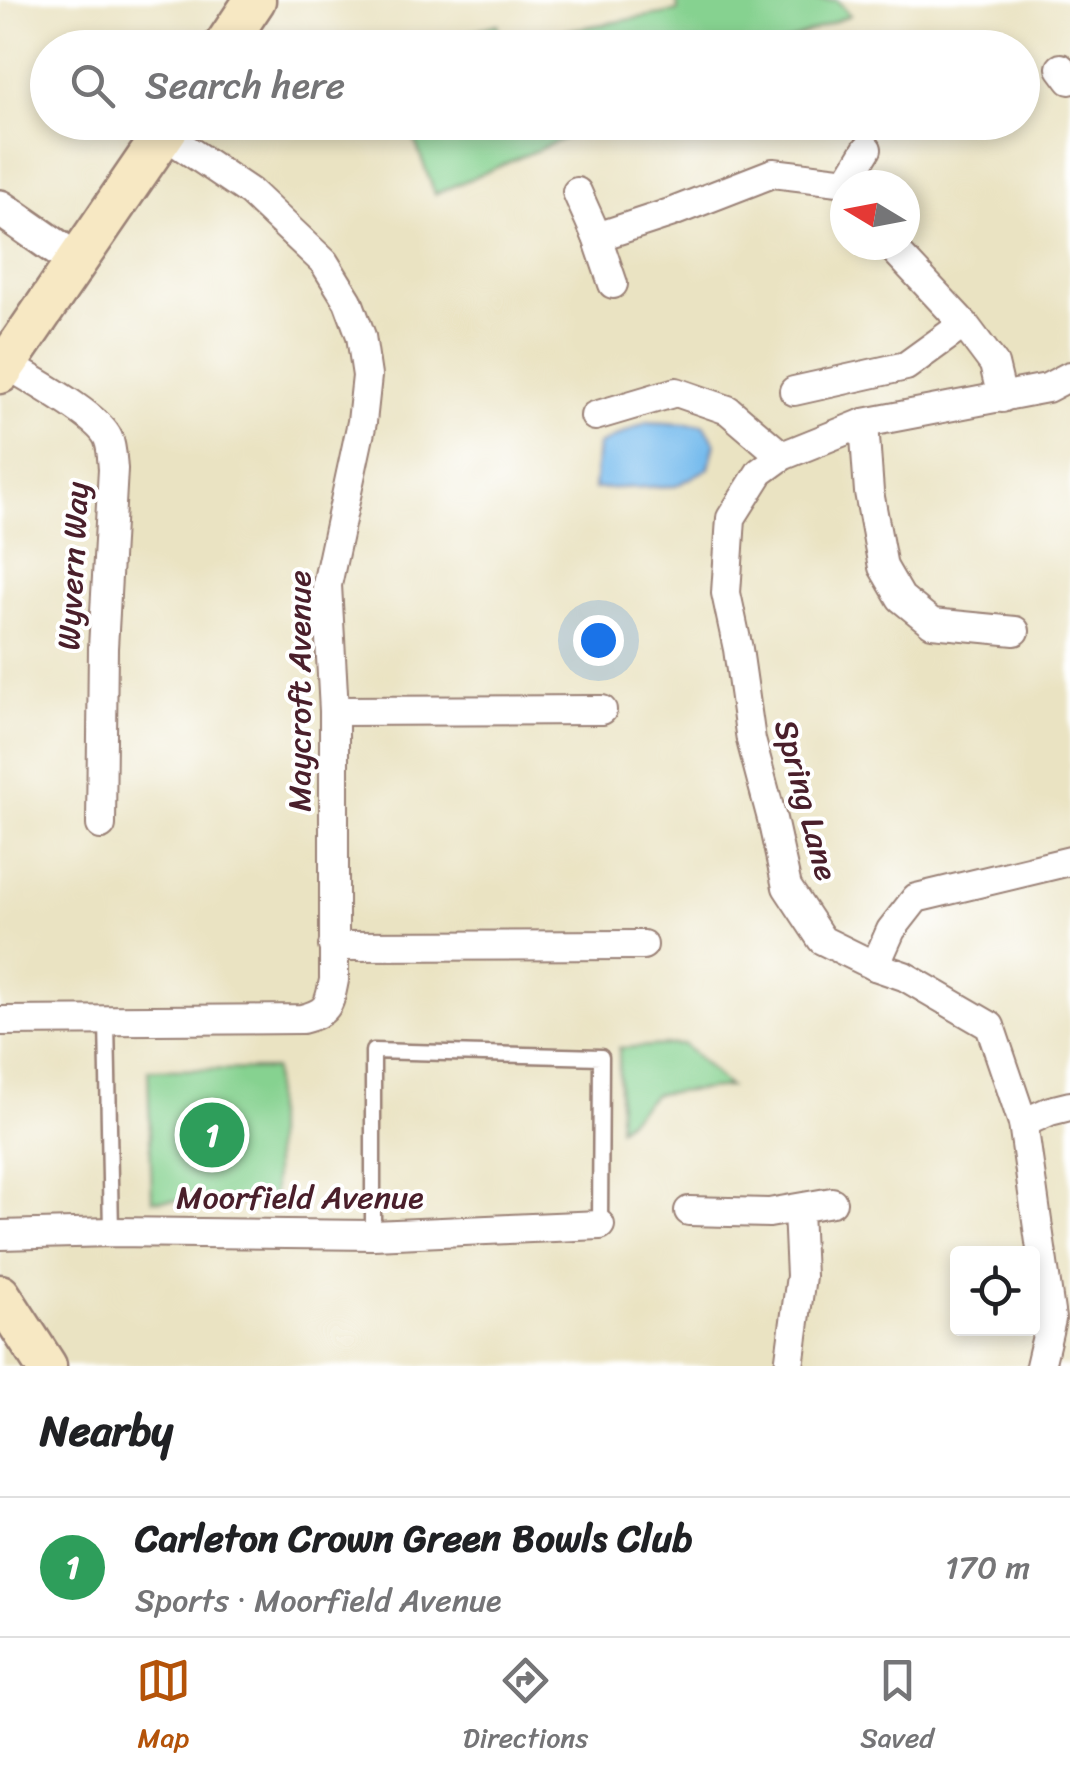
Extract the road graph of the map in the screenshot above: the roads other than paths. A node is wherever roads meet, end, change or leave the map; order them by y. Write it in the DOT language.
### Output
graph roads {
  1 [pos="255,0"];
  2 [pos="235,30"];
  3 [pos="160,140"];
  4 [pos="183,140"];
  5 [pos="867,148"];
  6 [pos="855,170"];
  7 [pos="830,181"];
  8 [pos="576,192"];
  9 [pos="0,208"];
  10 [pos="597,237"];
  11 [pos="904,260"];
  12 [pos="76,262"];
  13 [pos="613,284"];
  14 [pos="964,324"];
  15 [pos="3,368"];
  16 [pos="1070,376"];
  17 [pos="794,391"];
  18 [pos="1002,398"];
  19 [pos="595,416"];
  20 [pos="864,423"];
  21 [pos="782,456"];
  22 [pos="1016,631"];
  23 [pos="602,710"];
  24 [pos="334,711"];
  25 [pos="101,825"];
  26 [pos="1070,861"];
  27 [pos="643,944"];
  28 [pos="333,946"];
  29 [pos="876,966"];
  30 [pos="0,1020"];
  31 [pos="107,1021"];
  32 [pos="1070,1106"];
  33 [pos="1024,1122"];
  34 [pos="832,1202"];
  35 [pos="798,1210"];
  36 [pos="689,1211"];
  37 [pos="600,1225"];
  38 [pos="111,1232"];
  39 [pos="0,1234"];
  40 [pos="373,1234"];
  41 [pos="0,1295"];
  42 [pos="1060,1322"];
  43 [pos="46,1366"];
  44 [pos="789,1366"];
  45 [pos="1040,1366"];
  1 -- 2 [label="main road"];
  3 -- 12 [label="main road"];
  4 -- 24 [label="street, Maycroft Avenue"];
  5 -- 6 [label="street"];
  7 -- 10 [label="street"];
  8 -- 10 [label="street"];
  9 -- 12 [label="street"];
  10 -- 13 [label="street"];
  11 -- 14 [label="street"];
  12 -- 15 [label="main road"];
  14 -- 17 [label="street"];
  14 -- 18 [label="street"];
  15 -- 25 [label="street, Wyvern Way"];
  16 -- 18 [label="street, Spring Lane"];
  18 -- 20 [label="street, Spring Lane"];
  19 -- 21 [label="street"];
  20 -- 21 [label="street, Spring Lane"];
  20 -- 22 [label="street"];
  21 -- 29 [label="street, Spring Lane"];
  23 -- 24 [label="street"];
  24 -- 28 [label="street, Maycroft Avenue"];
  26 -- 29 [label="street"];
  27 -- 28 [label="street"];
  28 -- 31 [label="street, Maycroft Avenue"];
  29 -- 33 [label="street, Spring Lane"];
  30 -- 31 [label="street, Maycroft Avenue"];
  31 -- 38 [label="lane"];
  32 -- 33 [label="street"];
  33 -- 42 [label="street, Spring Lane"];
  34 -- 35 [label="street"];
  35 -- 36 [label="street"];
  35 -- 44 [label="street"];
  37 -- 40 [label="street, Moorfield Avenue"];
  37 -- 40 [label="lane"];
  38 -- 39 [label="street, Moorfield Avenue"];
  38 -- 40 [label="street, Moorfield Avenue"];
  41 -- 43 [label="main road"];
  42 -- 45 [label="street, Spring Lane"];
}
